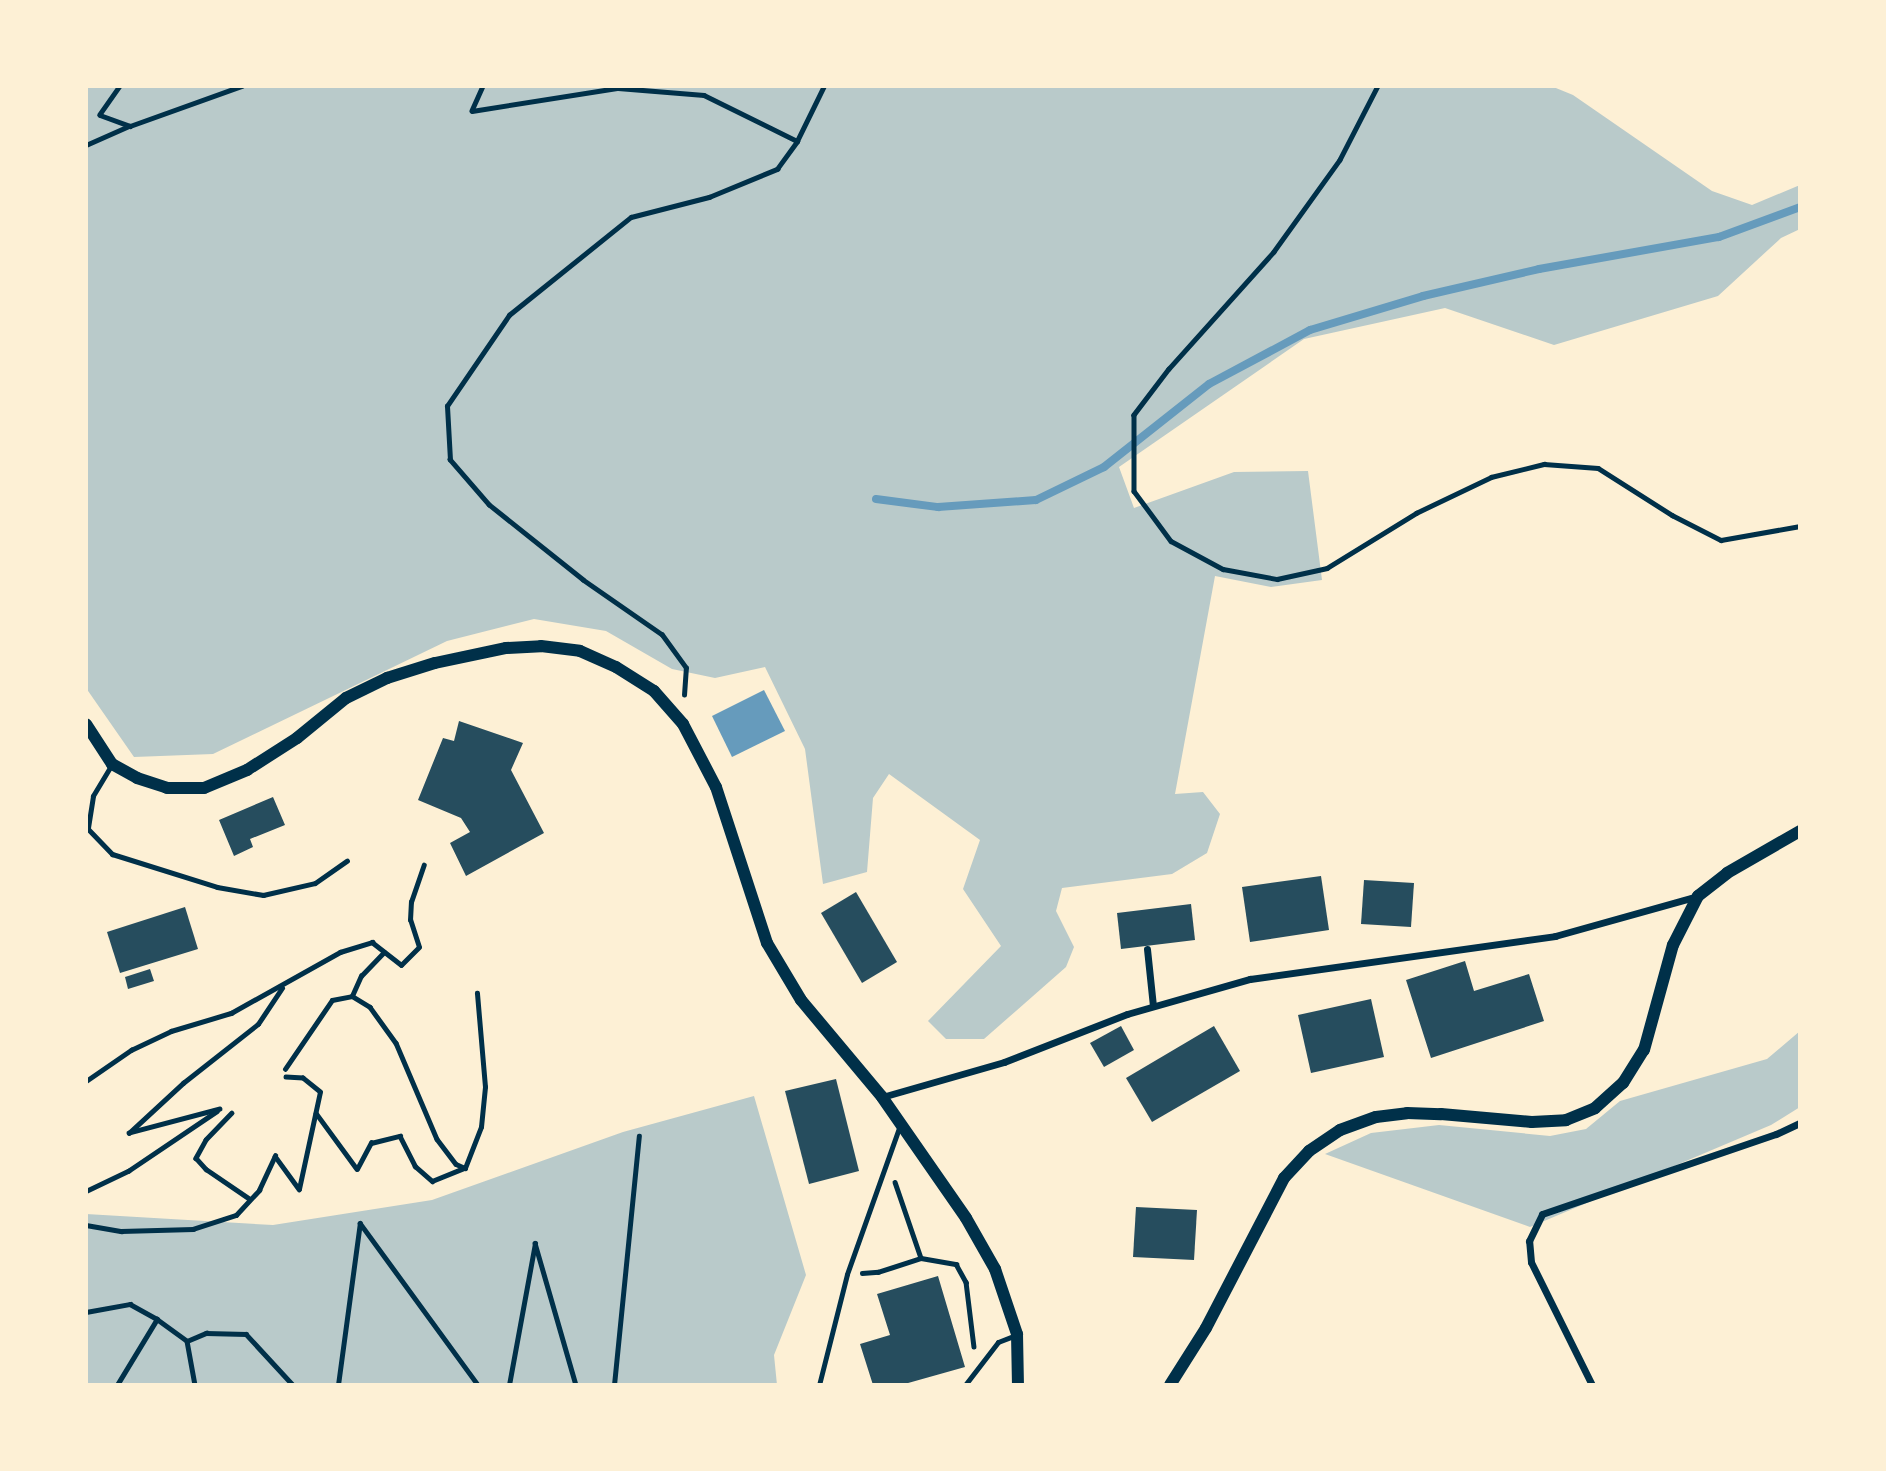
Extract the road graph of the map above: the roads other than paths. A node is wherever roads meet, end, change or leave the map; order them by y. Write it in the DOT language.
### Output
graph roads {
  1 [pos="86,724"];
  2 [pos="113,764"];
  3 [pos="1800,831"];
  4 [pos="347,861"];
  5 [pos="1698,895"];
  6 [pos="1147,949"];
  7 [pos="1153,1006"];
  8 [pos="883,1097"];
  9 [pos="901,1122"];
  10 [pos="1800,1123"];
  11 [pos="1017,1334"];
  12 [pos="819,1385"];
  13 [pos="965,1385"];
  14 [pos="1018,1385"];
  15 [pos="1170,1385"];
  16 [pos="1592,1385"];
  1 -- 2 [label="street"];
  2 -- 4 [label="lane"];
  2 -- 8 [label="street"];
  3 -- 5 [label="street"];
  5 -- 7 [label="street"];
  5 -- 15 [label="street"];
  6 -- 7 [label="street"];
  7 -- 8 [label="street"];
  8 -- 9 [label="street"];
  9 -- 11 [label="street"];
  9 -- 12 [label="lane"];
  10 -- 16 [label="street"];
  11 -- 13 [label="lane"];
  11 -- 14 [label="street"];
}
